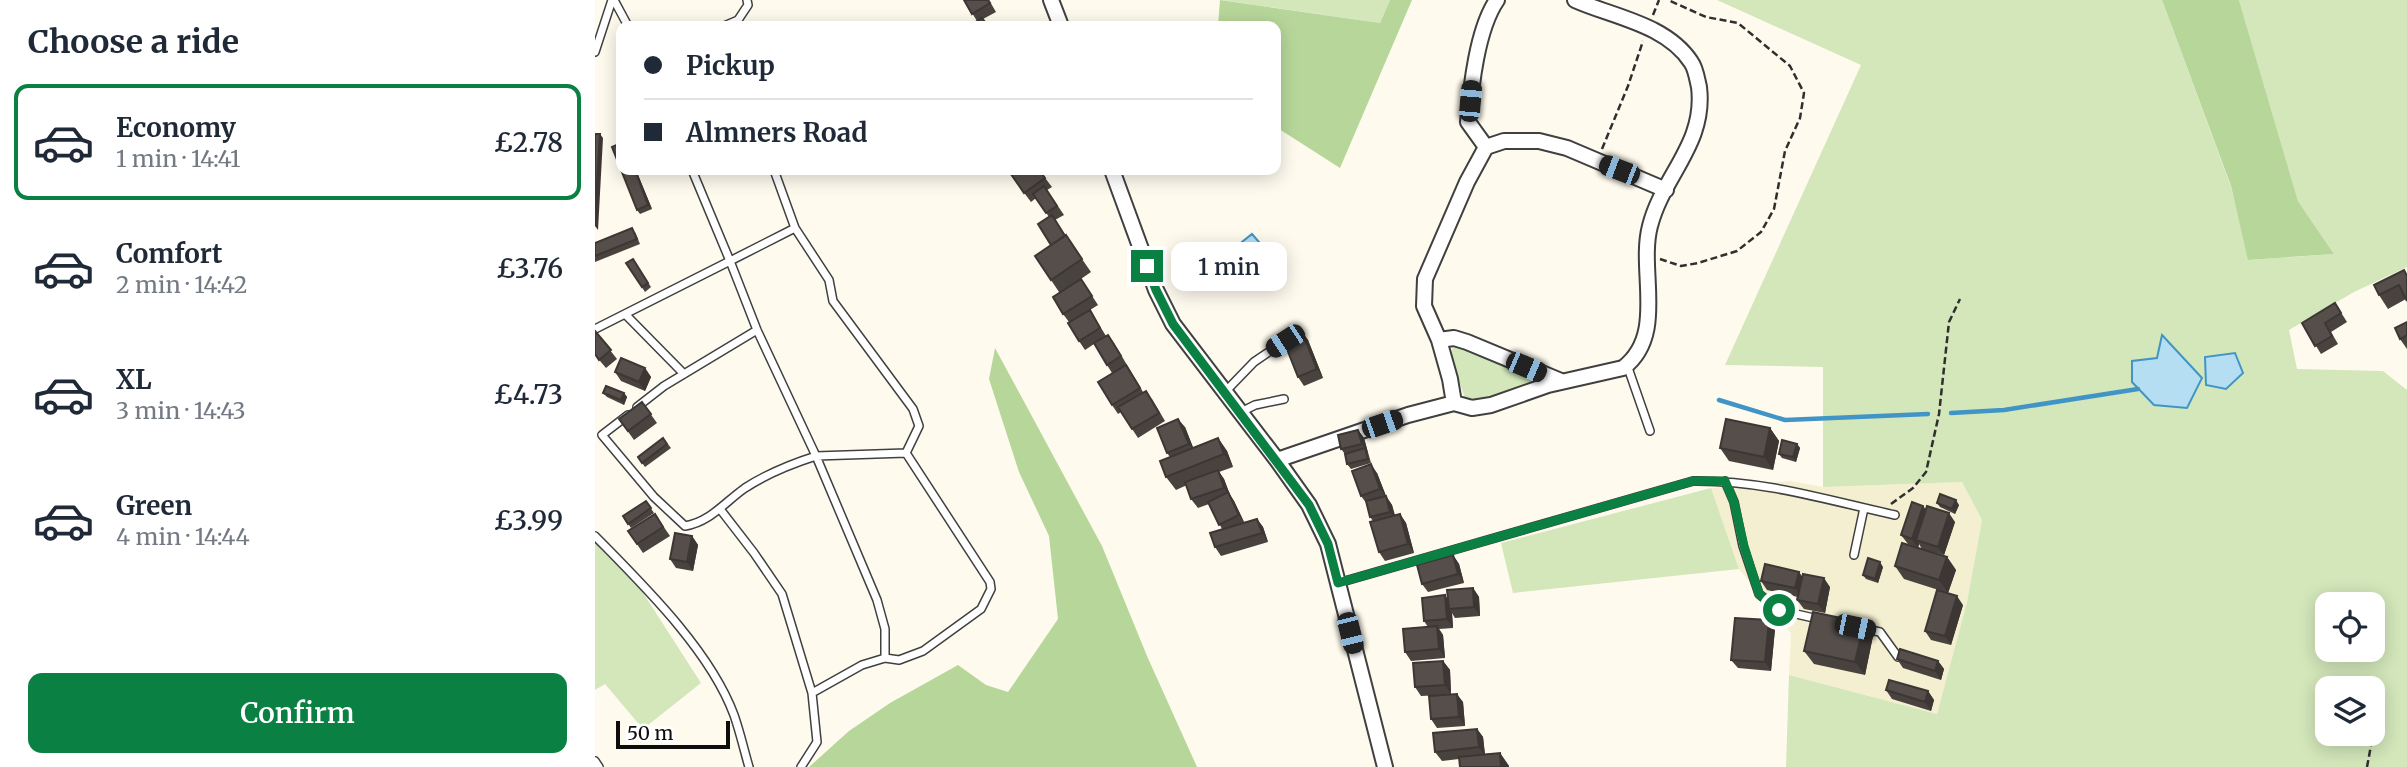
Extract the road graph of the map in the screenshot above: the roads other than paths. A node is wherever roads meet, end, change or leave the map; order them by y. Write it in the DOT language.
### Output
graph roads {
  1 [pos="613,0"];
  2 [pos="747,0"];
  3 [pos="1051,0"];
  4 [pos="1497,0"];
  5 [pos="1579,2"];
  6 [pos="625,21"];
  7 [pos="737,21"];
  8 [pos="1059,21"];
  9 [pos="595,52"];
  10 [pos="1486,147"];
  11 [pos="694,175"];
  12 [pos="776,175"];
  13 [pos="1114,175"];
  14 [pos="1666,190"];
  15 [pos="795,228"];
  16 [pos="730,261"];
  17 [pos="625,314"];
  18 [pos="595,329"];
  19 [pos="757,330"];
  20 [pos="1439,340"];
  21 [pos="1285,341"];
  22 [pos="1627,365"];
  23 [pos="684,374"];
  24 [pos="1561,382"];
  25 [pos="1226,392"];
  26 [pos="1284,399"];
  27 [pos="1454,403"];
  28 [pos="1241,412"];
  29 [pos="1650,431"];
  30 [pos="907,453"];
  31 [pos="816,456"];
  32 [pos="1277,460"];
  33 [pos="1725,481"];
  34 [pos="1864,508"];
  35 [pos="720,509"];
  36 [pos="1895,515"];
  37 [pos="595,536"];
  38 [pos="1854,555"];
  39 [pos="1338,583"];
  40 [pos="1829,621"];
  41 [pos="1855,627"];
  42 [pos="1898,657"];
  43 [pos="885,658"];
  44 [pos="812,693"];
  45 [pos="595,761"];
  46 [pos="599,767"];
  47 [pos="749,767"];
  48 [pos="801,767"];
  49 [pos="1385,767"];
  1 -- 6 [label="lane"];
  1 -- 9 [label="lane"];
  2 -- 7 [label="lane"];
  3 -- 8 [label="street"];
  4 -- 10 [label="street"];
  5 -- 14 [label="street"];
  10 -- 14 [label="street"];
  10 -- 20 [label="street"];
  11 -- 16 [label="lane"];
  12 -- 15 [label="lane"];
  13 -- 25 [label="street"];
  14 -- 22 [label="street"];
  15 -- 16 [label="lane"];
  15 -- 30 [label="lane"];
  16 -- 17 [label="lane"];
  16 -- 19 [label="lane"];
  17 -- 18 [label="lane"];
  17 -- 23 [label="lane"];
  19 -- 23 [label="lane"];
  19 -- 31 [label="lane"];
  20 -- 24 [label="street"];
  20 -- 27 [label="street"];
  21 -- 25 [label="lane"];
  22 -- 24 [label="street"];
  22 -- 29 [label="lane"];
  23 -- 35 [label="lane"];
  24 -- 27 [label="street"];
  25 -- 28 [label="street"];
  26 -- 28 [label="lane"];
  27 -- 32 [label="street"];
  28 -- 32 [label="street"];
  30 -- 31 [label="lane"];
  30 -- 43 [label="lane"];
  31 -- 35 [label="lane"];
  31 -- 43 [label="lane"];
  32 -- 39 [label="street"];
  33 -- 34 [label="lane"];
  33 -- 39 [label="lane"];
  33 -- 40 [label="lane"];
  34 -- 36 [label="lane"];
  34 -- 38 [label="lane"];
  35 -- 44 [label="lane"];
  37 -- 47 [label="lane"];
  39 -- 49 [label="street"];
  41 -- 42 [label="lane"];
  43 -- 44 [label="lane"];
  44 -- 48 [label="lane"];
  45 -- 46 [label="lane"];
}
